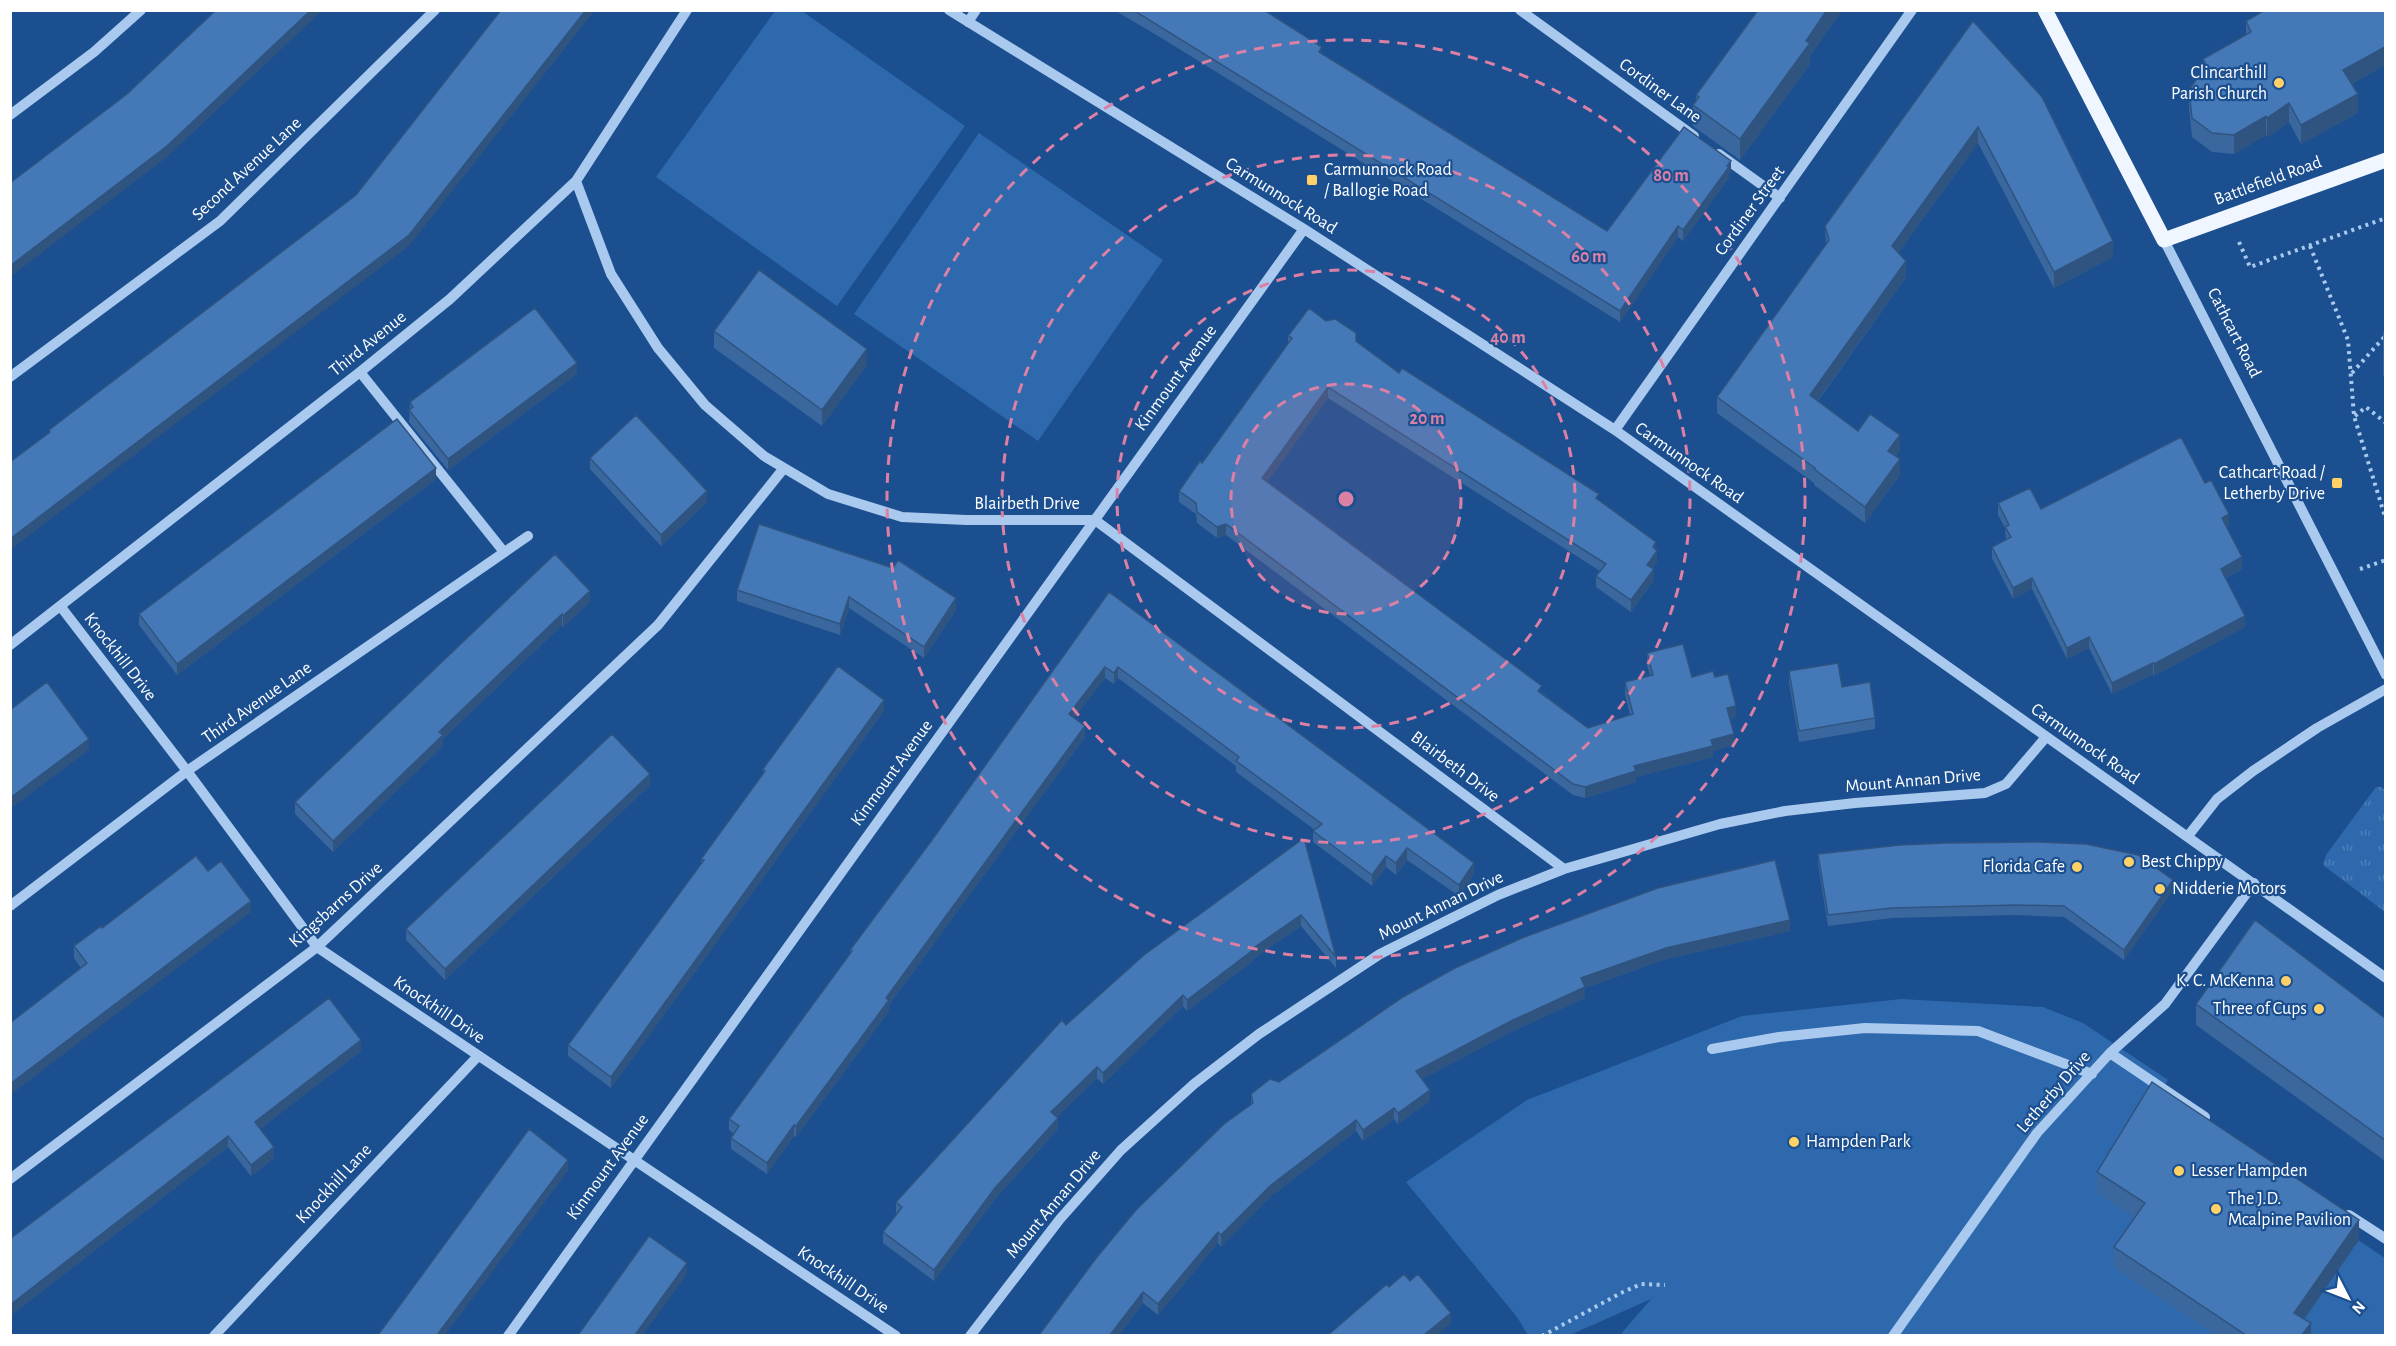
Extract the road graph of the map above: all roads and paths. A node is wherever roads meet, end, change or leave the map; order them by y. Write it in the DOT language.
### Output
graph roads {
  1 [pos="141,10"];
  2 [pos="435,10"];
  3 [pos="687,10"];
  4 [pos="949,10"];
  5 [pos="976,10"];
  6 [pos="1521,10"];
  7 [pos="1912,10"];
  8 [pos="2045,10"];
  9 [pos="968,22"];
  10 [pos="10,115"];
  11 [pos="1703,142"];
  12 [pos="1712,149"];
  13 [pos="2385,160"];
  14 [pos="576,181"];
  15 [pos="1780,198"];
  16 [pos="2228,217"];
  17 [pos="2385,218"];
  18 [pos="1304,229"];
  19 [pos="2164,240"];
  20 [pos="2310,246"];
  21 [pos="2385,335"];
  22 [pos="360,372"];
  23 [pos="2351,374"];
  24 [pos="10,377"];
  25 [pos="2354,416"];
  26 [pos="2385,423"];
  27 [pos="1614,430"];
  28 [pos="784,468"];
  29 [pos="1095,520"];
  30 [pos="2385,520"];
  31 [pos="528,536"];
  32 [pos="504,552"];
  33 [pos="61,607"];
  34 [pos="10,645"];
  35 [pos="2385,675"];
  36 [pos="2385,689"];
  37 [pos="2046,737"];
  38 [pos="187,771"];
  39 [pos="2188,836"];
  40 [pos="1564,869"];
  41 [pos="2254,883"];
  42 [pos="10,906"];
  43 [pos="317,947"];
  44 [pos="2385,978"];
  45 [pos="1712,1049"];
  46 [pos="2110,1053"];
  47 [pos="478,1056"];
  48 [pos="2092,1074"];
  49 [pos="2218,1126"];
  50 [pos="634,1159"];
  51 [pos="10,1179"];
  52 [pos="2336,1206"];
  53 [pos="2385,1239"];
  54 [pos="1665,1285"];
  55 [pos="214,1335"];
  56 [pos="508,1335"];
  57 [pos="896,1335"];
  58 [pos="970,1335"];
  59 [pos="1542,1335"];
  60 [pos="1893,1335"];
  1 -- 10 [label="street"];
  2 -- 24 [label="street, Second Avenue Lane"];
  3 -- 14 [label="street, Third Avenue"];
  4 -- 9 [label="street, Carmunnock Road"];
  5 -- 9 [label="street"];
  6 -- 11 [label="street, Cordiner Lane"];
  7 -- 15 [label="street, Cordiner Street"];
  8 -- 19 [label="main road, Cathcart Road"];
  9 -- 18 [label="street, Carmunnock Road"];
  12 -- 15 [label="street"];
  13 -- 16 [label="main road, Battlefield Road"];
  14 -- 22 [label="street, Third Avenue"];
  14 -- 28 [label="street, Blairbeth Drive"];
  15 -- 27 [label="street, Cordiner Street"];
  16 -- 19 [label="main road, Battlefield Road"];
  16 -- 20 [label="path"];
  17 -- 20 [label="path"];
  18 -- 27 [label="street, Carmunnock Road"];
  18 -- 29 [label="street, Kinmount Avenue"];
  19 -- 35 [label="street, Cathcart Road"];
  20 -- 23 [label="path"];
  21 -- 23 [label="path"];
  22 -- 32 [label="street"];
  22 -- 33 [label="street, Third Avenue"];
  23 -- 25 [label="path"];
  25 -- 26 [label="path"];
  25 -- 30 [label="path"];
  27 -- 37 [label="street, Carmunnock Road"];
  28 -- 29 [label="street, Blairbeth Drive"];
  28 -- 43 [label="street, Kingsbarns Drive"];
  29 -- 40 [label="street, Blairbeth Drive"];
  29 -- 50 [label="street, Kinmount Avenue"];
  31 -- 32 [label="street, Third Avenue Lane"];
  32 -- 38 [label="street, Third Avenue Lane"];
  33 -- 34 [label="street, Third Avenue"];
  33 -- 38 [label="street, Knockhill Drive"];
  36 -- 39 [label="street"];
  37 -- 39 [label="street, Carmunnock Road"];
  37 -- 40 [label="street, Mount Annan Drive"];
  38 -- 42 [label="street, Third Avenue Lane"];
  38 -- 43 [label="street, Knockhill Drive"];
  39 -- 41 [label="street, Carmunnock Road"];
  40 -- 58 [label="street, Mount Annan Drive"];
  41 -- 44 [label="street, Carmunnock Road"];
  41 -- 46 [label="street, Letherby Drive"];
  43 -- 47 [label="street, Knockhill Drive"];
  43 -- 51 [label="street, Kingsbarns Drive"];
  45 -- 48 [label="street"];
  46 -- 48 [label="street, Letherby Drive"];
  46 -- 49 [label="street"];
  47 -- 50 [label="street, Knockhill Drive"];
  47 -- 55 [label="street, Knockhill Lane"];
  48 -- 60 [label="street, Letherby Drive"];
  50 -- 56 [label="street, Kinmount Avenue"];
  50 -- 57 [label="street, Knockhill Drive"];
  52 -- 53 [label="street"];
  54 -- 59 [label="path"];
}
